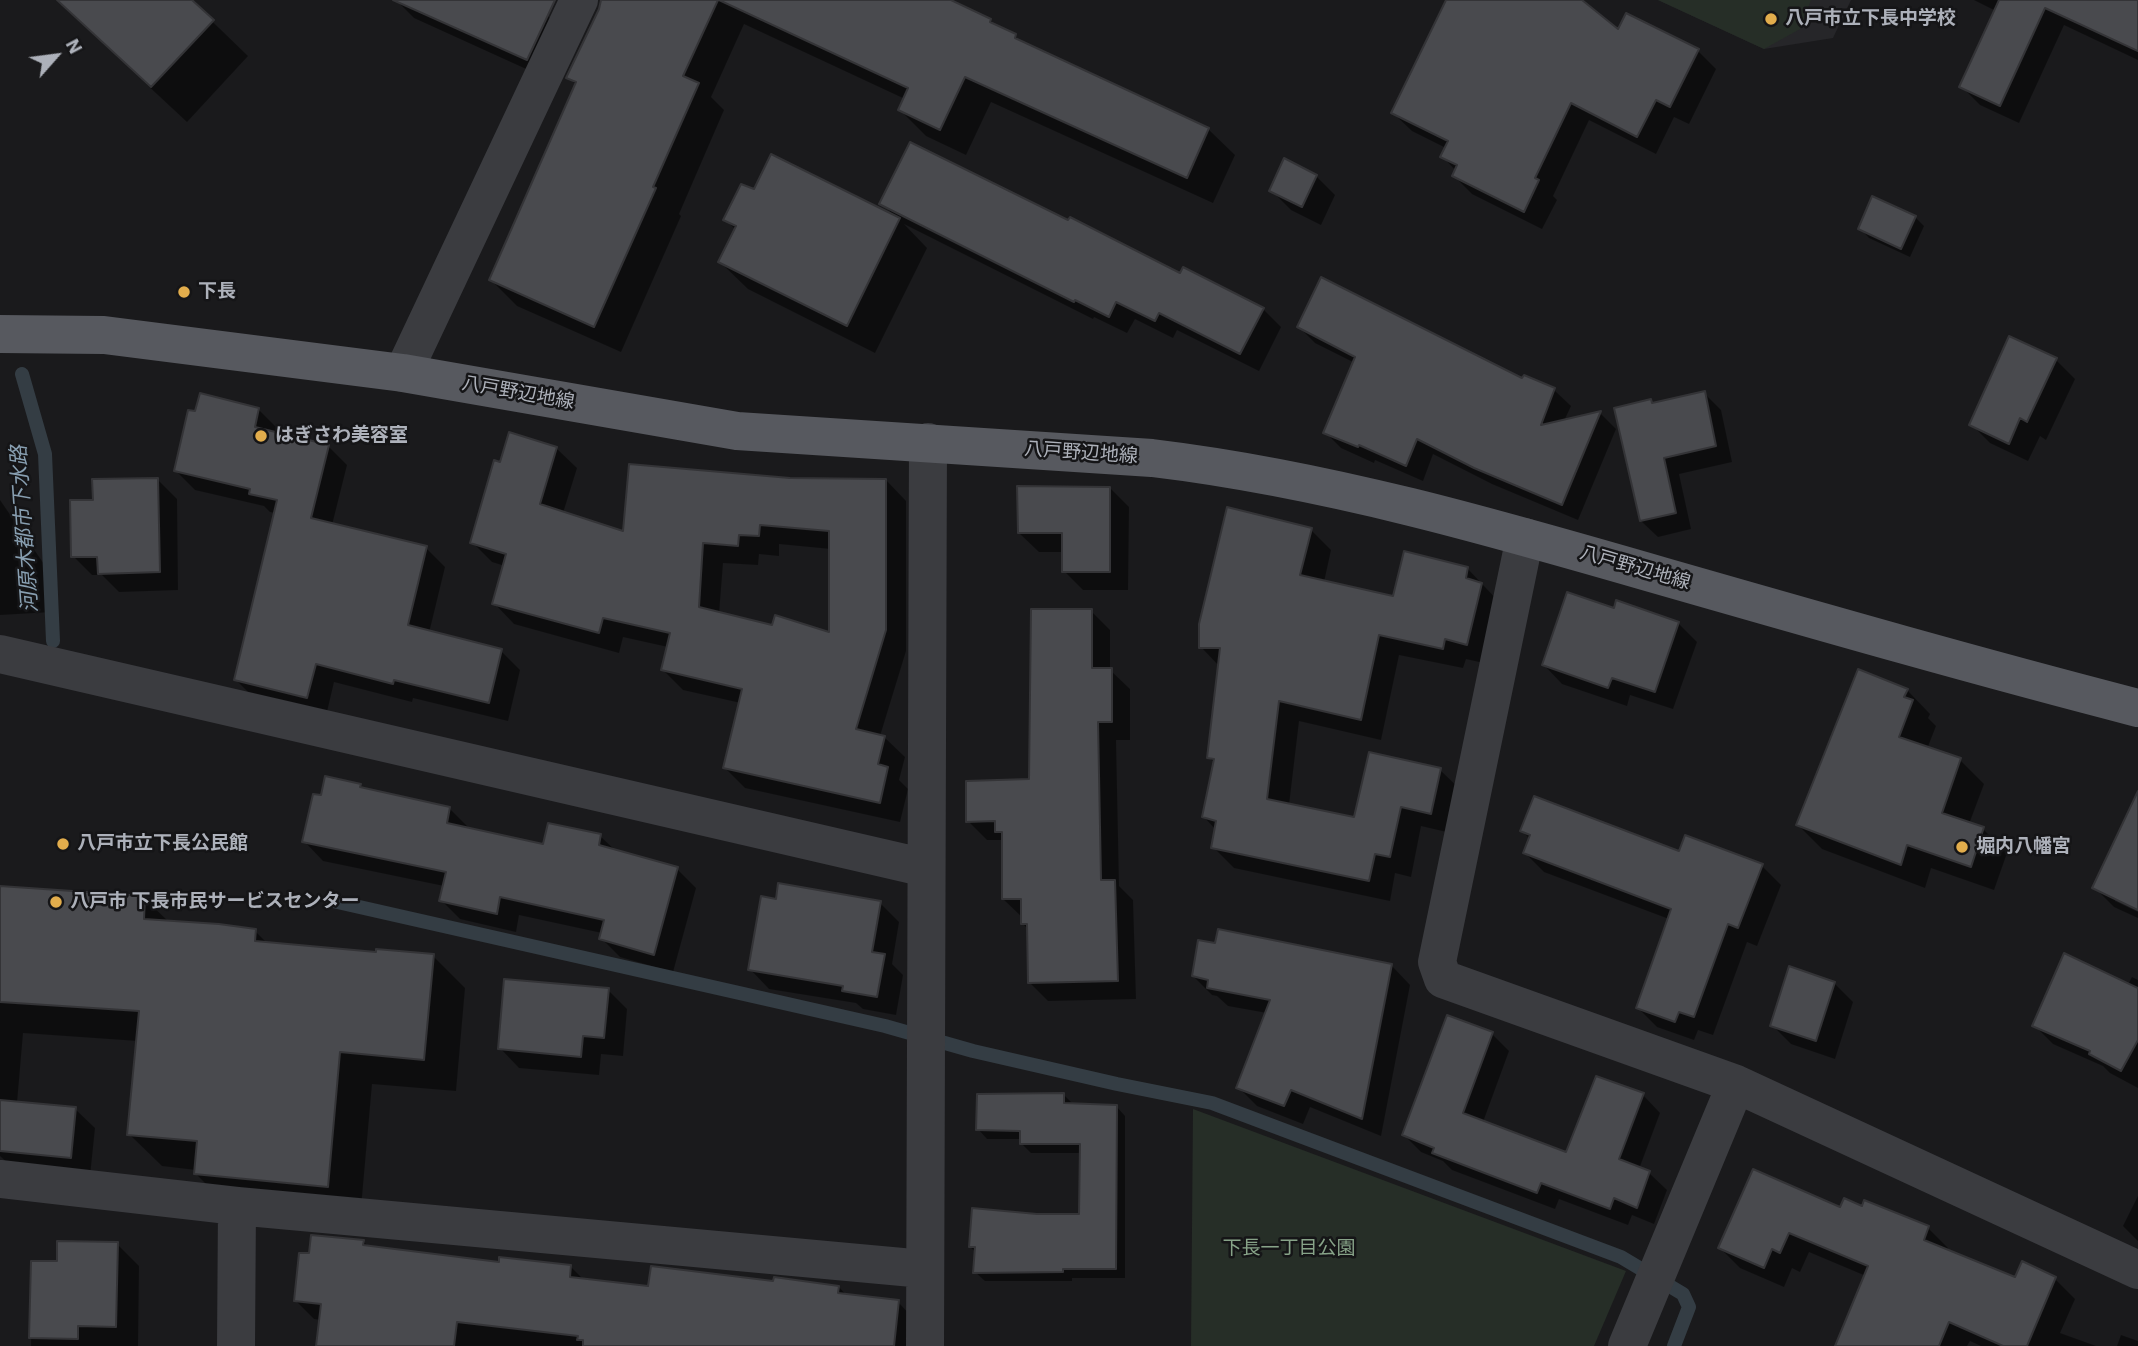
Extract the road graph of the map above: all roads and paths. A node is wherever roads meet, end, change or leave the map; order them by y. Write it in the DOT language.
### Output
graph roads {
  1 [pos="579,0"];
  2 [pos="0,334"];
  3 [pos="403,373"];
  4 [pos="928,442"];
  5 [pos="1525,537"];
  6 [pos="0,654"];
  7 [pos="2138,708"];
  8 [pos="926,869"];
  9 [pos="1736,1084"];
  10 [pos="0,1179"];
  11 [pos="237,1206"];
  12 [pos="924,1269"];
  13 [pos="2138,1270"];
  14 [pos="236,1346"];
  15 [pos="925,1346"];
  16 [pos="1627,1346"];
  1 -- 3 [label="street"];
  2 -- 3 [label="main road, 八戸野辺地線"];
  3 -- 4 [label="main road, 八戸野辺地線"];
  4 -- 5 [label="main road, 八戸野辺地線"];
  4 -- 8 [label="street"];
  5 -- 7 [label="main road, 八戸野辺地線"];
  5 -- 9 [label="street"];
  6 -- 8 [label="street"];
  8 -- 12 [label="street"];
  9 -- 13 [label="street"];
  9 -- 16 [label="street"];
  10 -- 11 [label="street"];
  11 -- 12 [label="street"];
  11 -- 14 [label="street"];
  12 -- 15 [label="street"];
}
